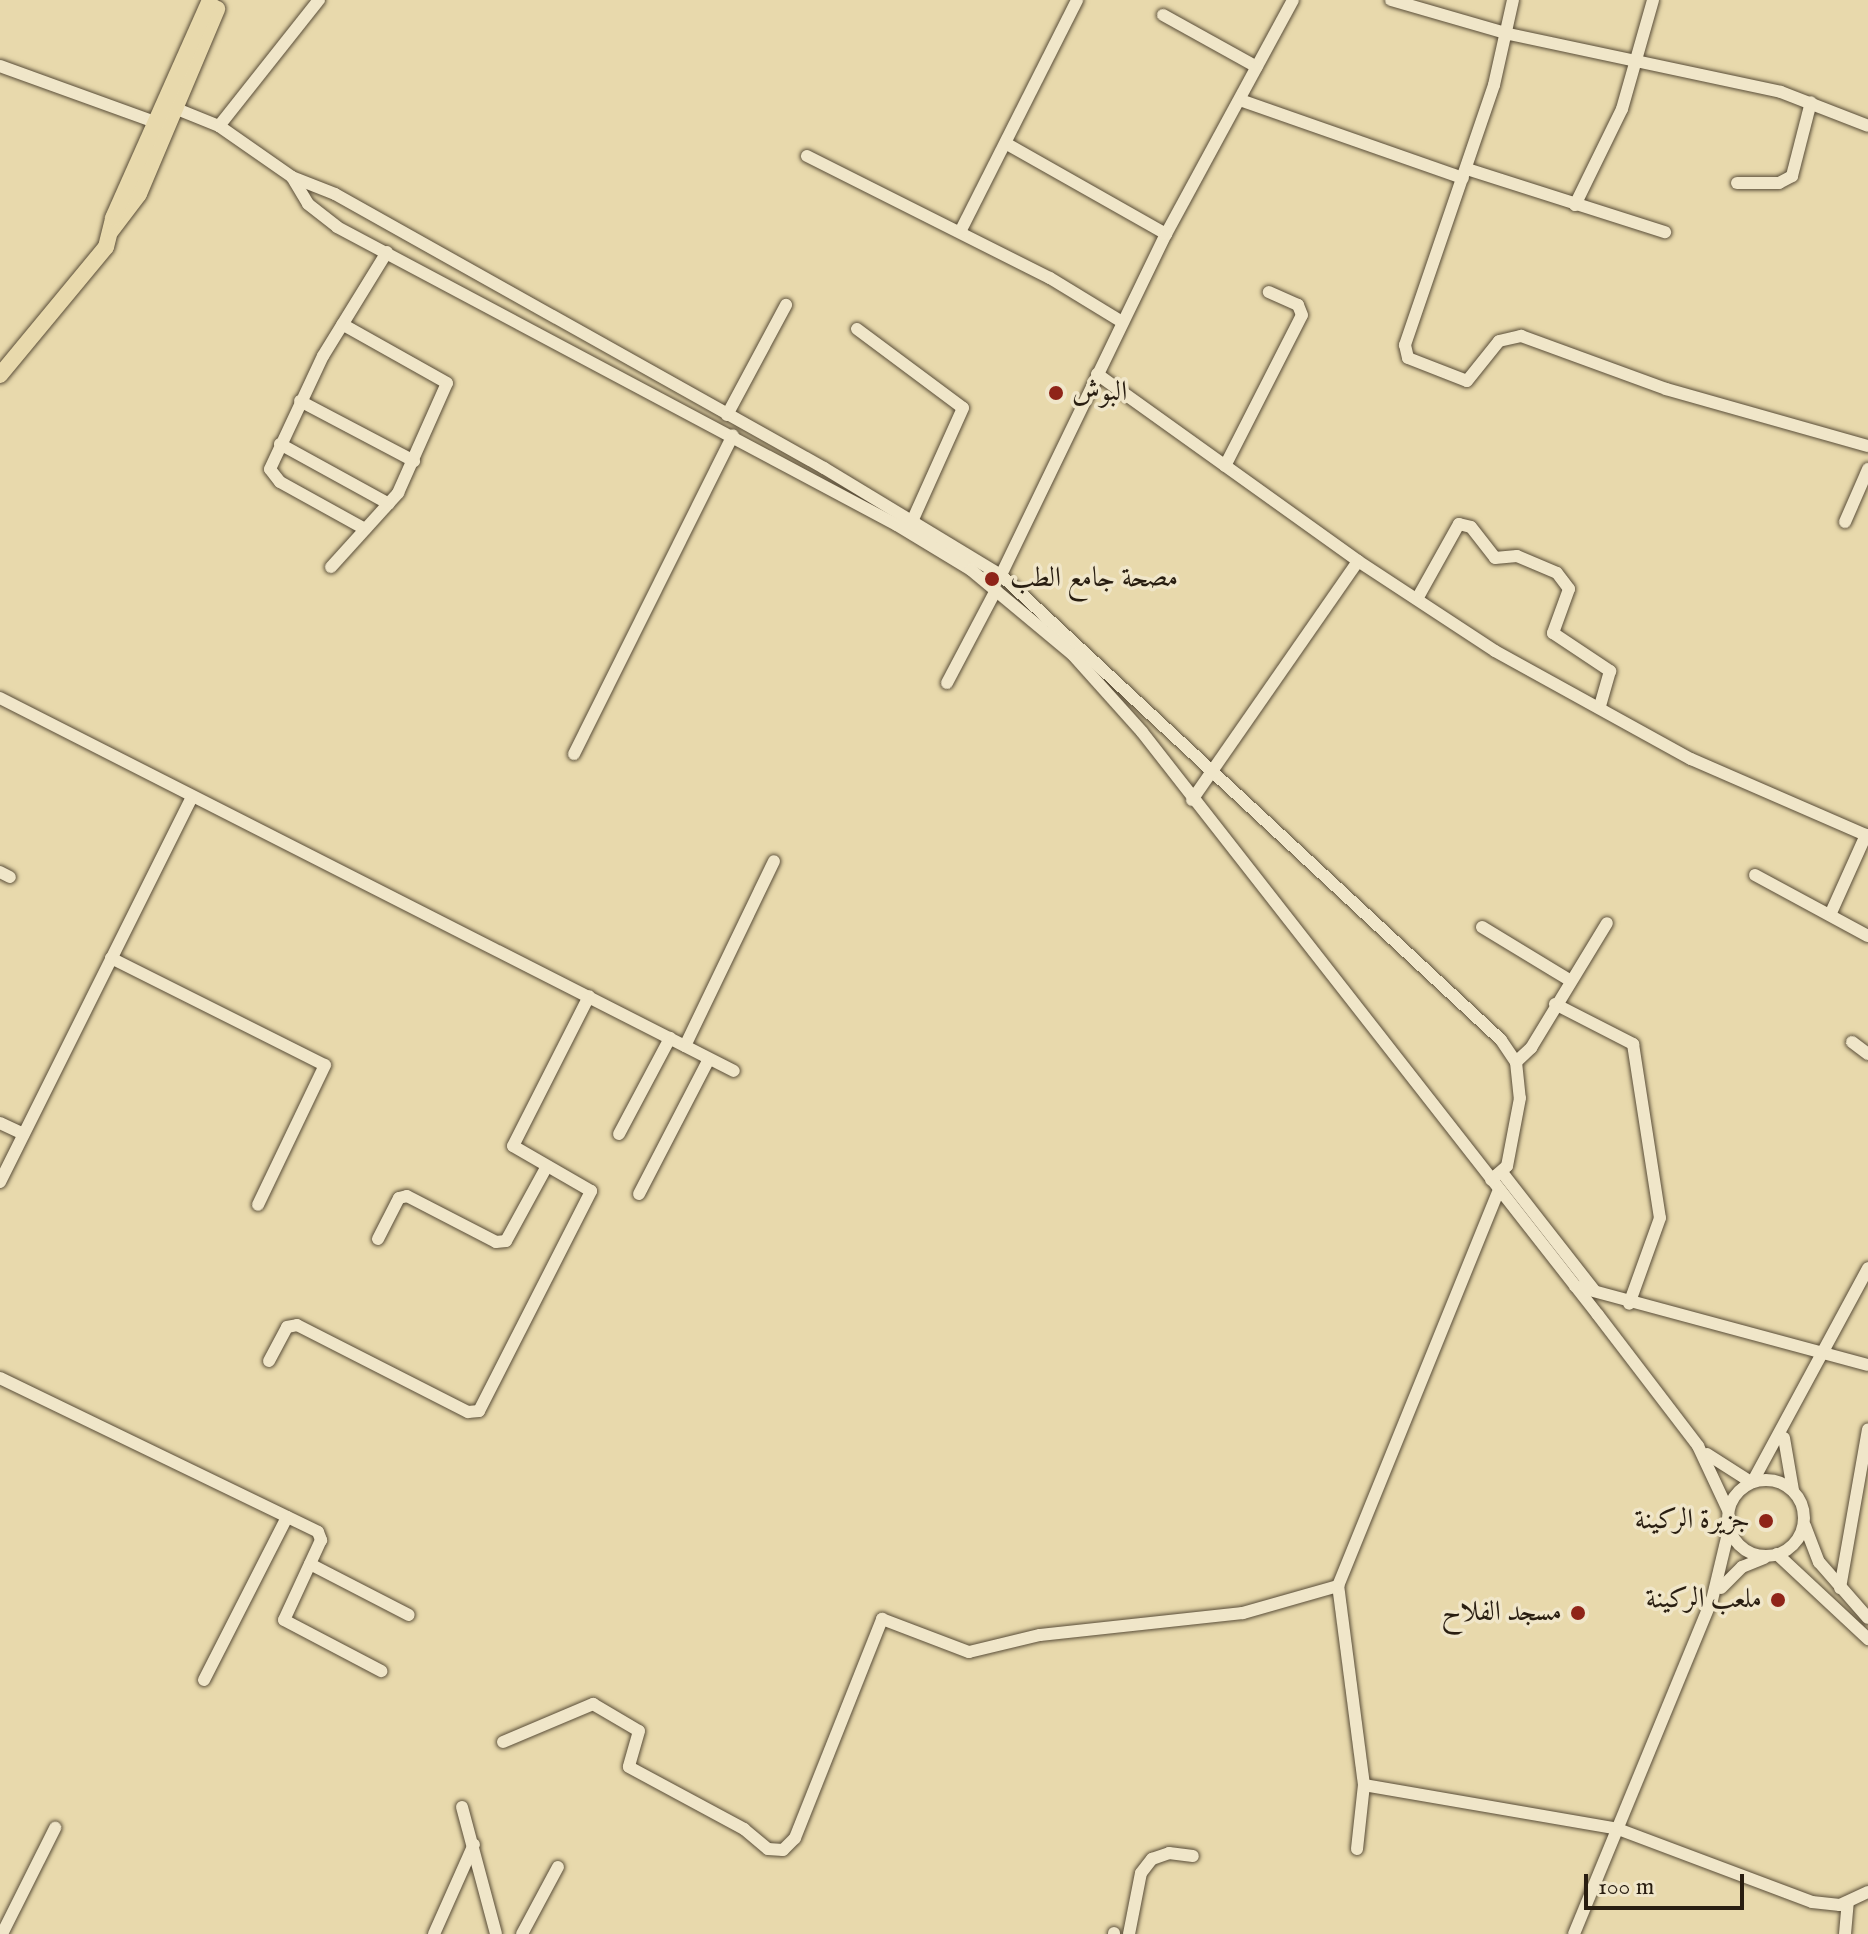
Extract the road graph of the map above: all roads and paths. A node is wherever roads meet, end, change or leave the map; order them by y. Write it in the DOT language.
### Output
graph roads {
  1 [pos="210,0"];
  2 [pos="221,0"];
  3 [pos="319,0"];
  4 [pos="1077,0"];
  5 [pos="1293,0"];
  6 [pos="1391,0"];
  7 [pos="1513,0"];
  8 [pos="1653,0"];
  9 [pos="1163,15"];
  10 [pos="1509,34"];
  11 [pos="1638,64"];
  12 [pos="0,66"];
  13 [pos="1257,67"];
  14 [pos="1240,100"];
  15 [pos="1811,102"];
  16 [pos="169,106"];
  17 [pos="155,122"];
  18 [pos="219,126"];
  19 [pos="1868,126"];
  20 [pos="1007,144"];
  21 [pos="807,156"];
  22 [pos="1465,173"];
  23 [pos="292,177"];
  24 [pos="1737,183"];
  25 [pos="1575,205"];
  26 [pos="960,232"];
  27 [pos="1665,232"];
  28 [pos="108,234"];
  29 [pos="1166,234"];
  30 [pos="387,252"];
  31 [pos="1269,292"];
  32 [pos="786,305"];
  33 [pos="1122,322"];
  34 [pos="342,324"];
  35 [pos="567,326"];
  36 [pos="857,329"];
  37 [pos="559,343"];
  38 [pos="0,364"];
  39 [pos="1097,374"];
  40 [pos="0,375"];
  41 [pos="300,401"];
  42 [pos="727,415"];
  43 [pos="733,435"];
  44 [pos="280,444"];
  45 [pos="1868,446"];
  46 [pos="414,461"];
  47 [pos="1225,466"];
  48 [pos="1868,469"];
  49 [pos="389,504"];
  50 [pos="913,519"];
  51 [pos="1845,522"];
  52 [pos="365,529"];
  53 [pos="1358,561"];
  54 [pos="331,567"];
  55 [pos="1001,575"];
  56 [pos="996,590"];
  57 [pos="1417,599"];
  58 [pos="947,683"];
  59 [pos="1128,687"];
  60 [pos="0,698"];
  61 [pos="1117,702"];
  62 [pos="1600,706"];
  63 [pos="574,754"];
  64 [pos="1215,769"];
  65 [pos="191,799"];
  66 [pos="1192,800"];
  67 [pos="1867,836"];
  68 [pos="774,861"];
  69 [pos="1755,875"];
  70 [pos="1830,915"];
  71 [pos="1607,923"];
  72 [pos="1482,927"];
  73 [pos="1868,936"];
  74 [pos="111,958"];
  75 [pos="1569,980"];
  76 [pos="589,996"];
  77 [pos="1555,1004"];
  78 [pos="670,1038"];
  79 [pos="1852,1042"];
  80 [pos="685,1046"];
  81 [pos="1868,1054"];
  82 [pos="709,1059"];
  83 [pos="1516,1062"];
  84 [pos="734,1071"];
  85 [pos="0,1123"];
  86 [pos="24,1134"];
  87 [pos="619,1134"];
  88 [pos="547,1166"];
  89 [pos="1498,1181"];
  90 [pos="0,1182"];
  91 [pos="639,1194"];
  92 [pos="258,1205"];
  93 [pos="378,1239"];
  94 [pos="1868,1268"];
  95 [pos="1575,1286"];
  96 [pos="1594,1290"];
  97 [pos="1629,1304"];
  98 [pos="1821,1352"];
  99 [pos="269,1361"];
  100 [pos="1868,1365"];
  101 [pos="0,1378"];
  102 [pos="1786,1426"];
  103 [pos="1868,1429"];
  104 [pos="1698,1446"];
  105 [pos="1752,1482"];
  106 [pos="1793,1490"];
  107 [pos="1728,1510"];
  108 [pos="287,1517"];
  109 [pos="1805,1522"];
  110 [pos="1729,1529"];
  111 [pos="1774,1555"];
  112 [pos="310,1564"];
  113 [pos="1338,1586"];
  114 [pos="1840,1588"];
  115 [pos="1712,1600"];
  116 [pos="409,1615"];
  117 [pos="1868,1618"];
  118 [pos="1868,1639"];
  119 [pos="381,1671"];
  120 [pos="204,1680"];
  121 [pos="503,1742"];
  122 [pos="1364,1785"];
  123 [pos="462,1807"];
  124 [pos="55,1828"];
  125 [pos="1618,1829"];
  126 [pos="474,1844"];
  127 [pos="1357,1849"];
  128 [pos="1193,1856"];
  129 [pos="558,1867"];
  130 [pos="1868,1892"];
  131 [pos="1848,1902"];
  132 [pos="2,1934"];
  133 [pos="434,1934"];
  134 [pos="496,1934"];
  135 [pos="522,1934"];
  136 [pos="1129,1934"];
  137 [pos="1574,1934"];
  138 [pos="1845,1934"];
  1 -- 16 [label="main road"];
  2 -- 16 [label="main road"];
  3 -- 18 [label="street"];
  4 -- 20 [label="street"];
  5 -- 13 [label="street"];
  6 -- 10 [label="street"];
  7 -- 10 [label="street"];
  8 -- 11 [label="street"];
  9 -- 13 [label="street"];
  10 -- 11 [label="street"];
  10 -- 22 [label="street"];
  11 -- 15 [label="street"];
  11 -- 25 [label="street"];
  12 -- 17 [label="street"];
  13 -- 14 [label="street"];
  14 -- 22 [label="street"];
  14 -- 29 [label="street"];
  15 -- 19 [label="street"];
  15 -- 24 [label="street"];
  16 -- 17 [label="main road"];
  16 -- 18 [label="street"];
  16 -- 28 [label="main road"];
  17 -- 28 [label="main road"];
  18 -- 23 [label="street"];
  20 -- 26 [label="street"];
  20 -- 29 [label="street"];
  21 -- 26 [label="street"];
  22 -- 25 [label="street"];
  22 -- 45 [label="street"];
  23 -- 30 [label="street"];
  23 -- 35 [label="street"];
  25 -- 27 [label="street"];
  26 -- 33 [label="street"];
  28 -- 38 [label="main road"];
  28 -- 40 [label="main road"];
  29 -- 33 [label="street"];
  30 -- 34 [label="street"];
  30 -- 37 [label="street"];
  31 -- 47 [label="street"];
  32 -- 42 [label="street"];
  33 -- 39 [label="street"];
  34 -- 41 [label="street"];
  34 -- 46 [label="street"];
  35 -- 37 [label="street"];
  35 -- 42 [label="street"];
  36 -- 50 [label="street"];
  37 -- 43 [label="street"];
  39 -- 47 [label="street"];
  39 -- 55 [label="street"];
  41 -- 44 [label="street"];
  41 -- 46 [label="street"];
  42 -- 50 [label="street"];
  43 -- 56 [label="street"];
  43 -- 63 [label="street"];
  44 -- 49 [label="street"];
  44 -- 52 [label="street"];
  46 -- 49 [label="street"];
  47 -- 53 [label="street"];
  48 -- 51 [label="street"];
  49 -- 52 [label="street"];
  50 -- 55 [label="street"];
  52 -- 54 [label="street"];
  53 -- 57 [label="street"];
  53 -- 64 [label="street"];
  55 -- 59 [label="street"];
  56 -- 58 [label="street"];
  56 -- 61 [label="street"];
  57 -- 62 [label="street"];
  57 -- 62 [label="street"];
  59 -- 61 [label="street"];
  59 -- 64 [label="street"];
  60 -- 65 [label="street"];
  61 -- 66 [label="street"];
  62 -- 67 [label="street"];
  64 -- 66 [label="street"];
  64 -- 83 [label="street"];
  65 -- 74 [label="street"];
  65 -- 76 [label="street"];
  66 -- 89 [label="street"];
  67 -- 70 [label="street"];
  68 -- 80 [label="street"];
  69 -- 70 [label="street"];
  70 -- 73 [label="street"];
  71 -- 75 [label="street"];
  72 -- 75 [label="street"];
  74 -- 86 [label="street"];
  74 -- 92 [label="street"];
  75 -- 77 [label="street"];
  76 -- 78 [label="street"];
  76 -- 88 [label="street"];
  77 -- 83 [label="street"];
  77 -- 97 [label="street"];
  78 -- 80 [label="street"];
  78 -- 87 [label="street"];
  79 -- 81 [label="street"];
  80 -- 82 [label="street"];
  82 -- 84 [label="street"];
  82 -- 91 [label="street"];
  83 -- 89 [label="street"];
  85 -- 86 [label="street"];
  86 -- 90 [label="street"];
  88 -- 93 [label="street"];
  88 -- 99 [label="street"];
  89 -- 95 [label="street"];
  89 -- 96 [label="street"];
  89 -- 113 [label="street"];
  94 -- 98 [label="street"];
  95 -- 96 [label="street"];
  95 -- 104 [label="street"];
  96 -- 97 [label="street"];
  97 -- 98 [label="street"];
  98 -- 100 [label="street"];
  98 -- 102 [label="street"];
  101 -- 108 [label="street"];
  102 -- 105 [label="street"];
  102 -- 106 [label="street"];
  103 -- 114 [label="street"];
  104 -- 105 [label="street"];
  104 -- 107 [label="street"];
  105 -- 106 [label="street"];
  105 -- 107 [label="street"];
  106 -- 109 [label="street"];
  107 -- 110 [label="street"];
  108 -- 112 [label="street"];
  108 -- 120 [label="street"];
  109 -- 111 [label="street"];
  109 -- 114 [label="street"];
  110 -- 111 [label="street"];
  110 -- 115 [label="street"];
  111 -- 115 [label="street"];
  111 -- 118 [label="street"];
  112 -- 116 [label="street"];
  112 -- 119 [label="street"];
  113 -- 121 [label="street"];
  113 -- 122 [label="street"];
  114 -- 117 [label="street"];
  115 -- 125 [label="street"];
  122 -- 125 [label="street"];
  122 -- 127 [label="street"];
  123 -- 126 [label="street"];
  124 -- 132 [label="street"];
  125 -- 131 [label="street"];
  125 -- 137 [label="street"];
  126 -- 133 [label="street"];
  126 -- 134 [label="street"];
  128 -- 136 [label="street"];
  129 -- 135 [label="street"];
  130 -- 131 [label="street"];
  131 -- 138 [label="street"];
}
